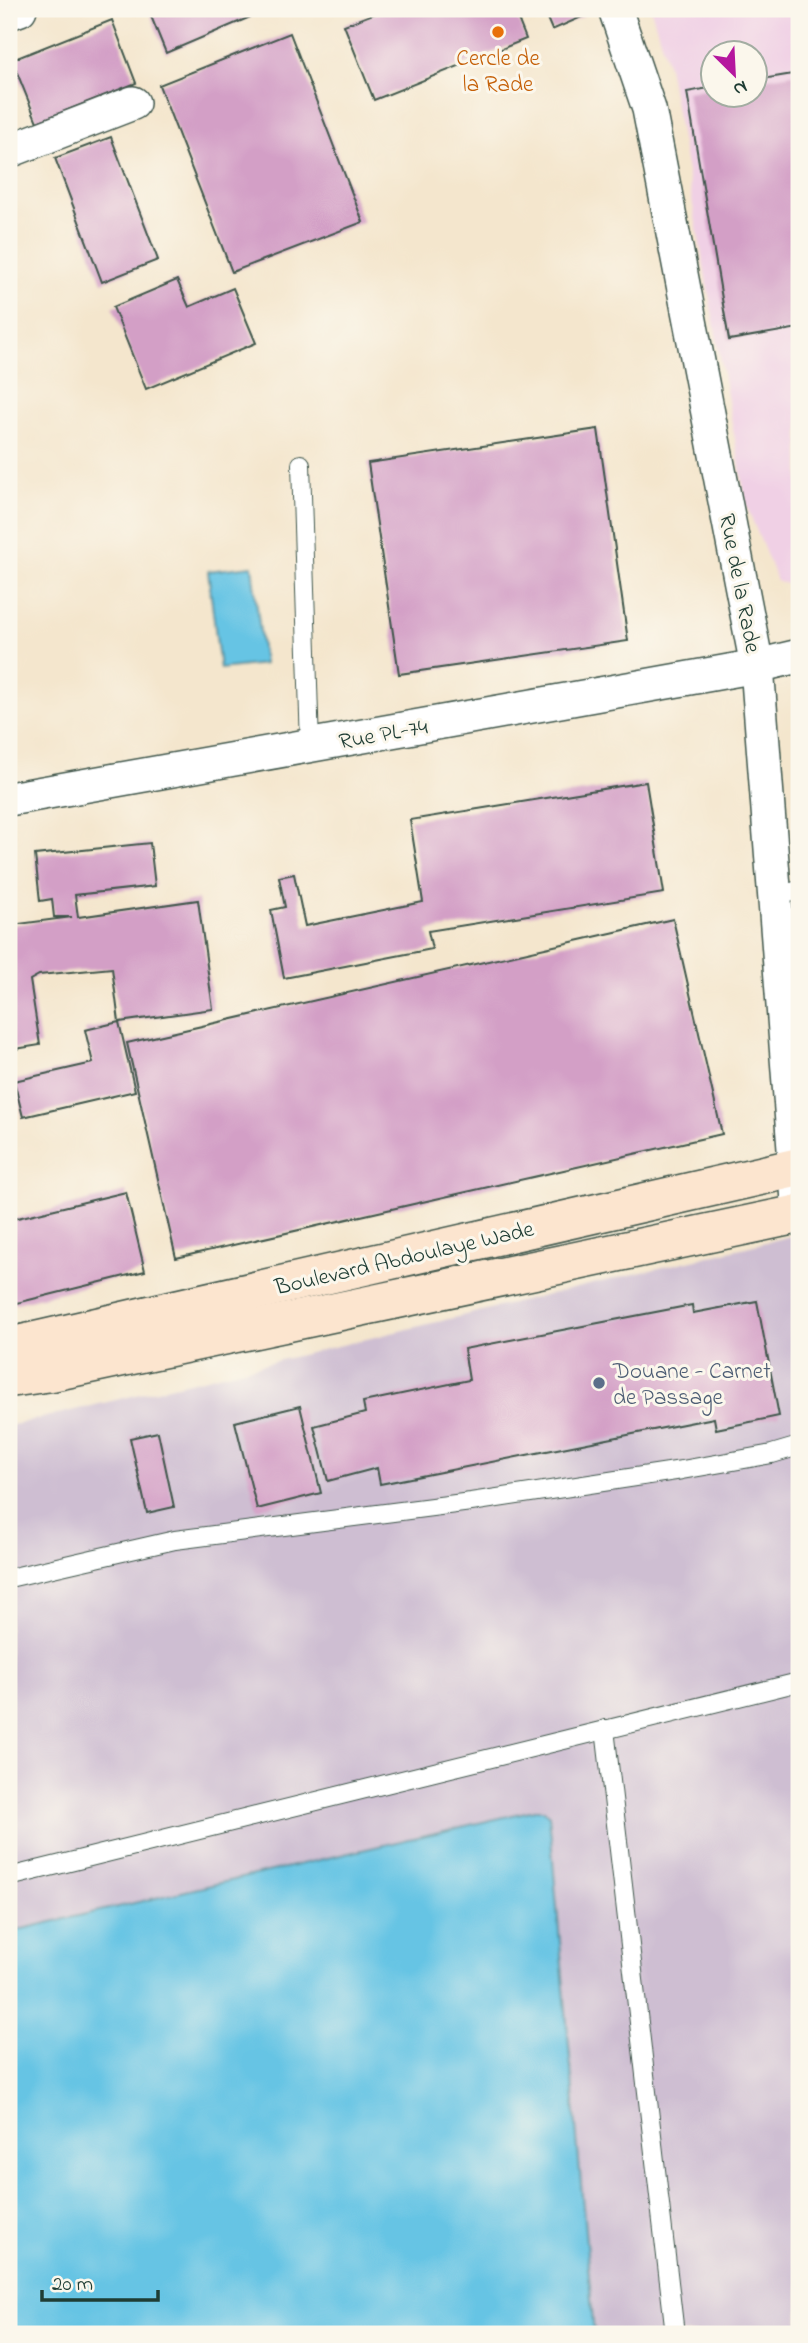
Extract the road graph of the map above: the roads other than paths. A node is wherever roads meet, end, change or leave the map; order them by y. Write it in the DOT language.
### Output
graph roads {
  1 [pos="20,9"];
  2 [pos="615,9"];
  3 [pos="9,13"];
  4 [pos="133,103"];
  5 [pos="9,151"];
  6 [pos="301,464"];
  7 [pos="799,656"];
  8 [pos="758,666"];
  9 [pos="310,746"];
  10 [pos="9,799"];
  11 [pos="787,894"];
  12 [pos="797,1168"];
  13 [pos="799,1214"];
  14 [pos="799,1220"];
  15 [pos="9,1347"];
  16 [pos="9,1378"];
  17 [pos="799,1446"];
  18 [pos="9,1578"];
  19 [pos="799,1682"];
  20 [pos="605,1729"];
  21 [pos="9,1877"];
  22 [pos="675,2334"];
  1 -- 3 [label="street"];
  2 -- 8 [label="street, Rue de la Rade"];
  4 -- 5 [label="street"];
  6 -- 9 [label="lane"];
  7 -- 8 [label="street, Rue PL-74"];
  8 -- 9 [label="street, Rue PL-74"];
  8 -- 11 [label="street, Rue de la Rade"];
  9 -- 10 [label="street, Rue PL-74"];
  11 -- 12 [label="street, Rue de la Rade"];
  12 -- 13 [label="street, Rue de la Rade"];
  12 -- 15 [label="street, Boulevard Abdoulaye Wade"];
  13 -- 14 [label="lane"];
  13 -- 16 [label="street, Boulevard Abdoulaye Wade"];
  17 -- 18 [label="lane"];
  19 -- 20 [label="lane"];
  20 -- 21 [label="lane"];
  20 -- 22 [label="lane"];
}
